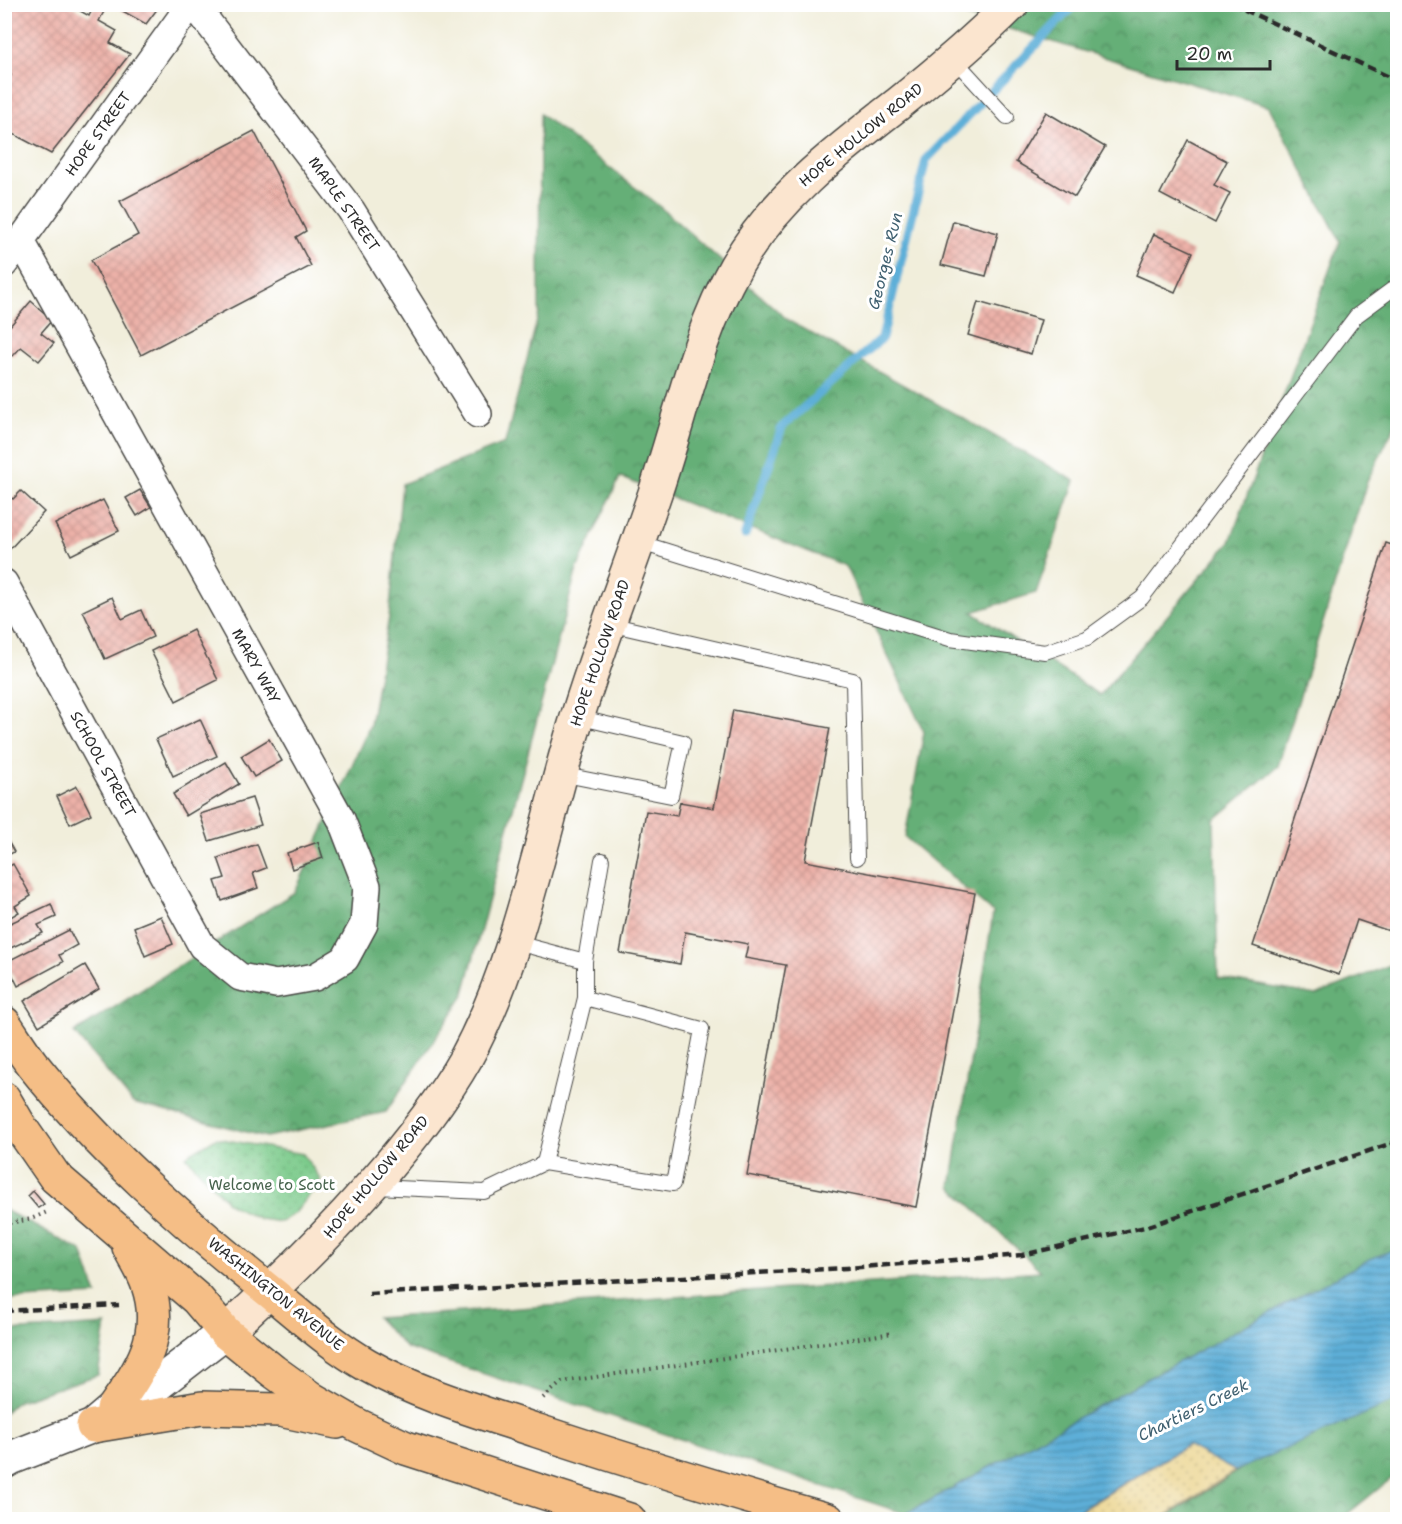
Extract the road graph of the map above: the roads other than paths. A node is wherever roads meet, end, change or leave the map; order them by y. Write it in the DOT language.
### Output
graph roads {
  1 [pos="193,4"];
  2 [pos="1012,4"];
  3 [pos="953,58"];
  4 [pos="1007,117"];
  5 [pos="21,241"];
  6 [pos="4,264"];
  7 [pos="1398,285"];
  8 [pos="478,414"];
  9 [pos="638,542"];
  10 [pos="4,583"];
  11 [pos="609,624"];
  12 [pos="577,717"];
  13 [pos="560,774"];
  14 [pos="856,858"];
  15 [pos="602,860"];
  16 [pos="513,942"];
  17 [pos="202,946"];
  18 [pos="585,961"];
  19 [pos="585,998"];
  20 [pos="4,1023"];
  21 [pos="4,1099"];
  22 [pos="544,1163"];
  23 [pos="371,1187"];
  24 [pos="123,1234"];
  25 [pos="270,1292"];
  26 [pos="225,1332"];
  27 [pos="103,1417"];
  28 [pos="357,1425"];
  29 [pos="4,1462"];
  30 [pos="628,1519"];
  31 [pos="828,1520"];
  1 -- 5 [label="street, HOPE STREET"];
  1 -- 8 [label="street, MAPLE STREET"];
  2 -- 3 [label="main road, HOPE HOLLOW ROAD"];
  3 -- 4 [label="lane"];
  3 -- 9 [label="main road, HOPE HOLLOW ROAD"];
  5 -- 6 [label="street, HOPE STREET"];
  5 -- 17 [label="street, MARY WAY"];
  7 -- 9 [label="lane"];
  9 -- 11 [label="main road, HOPE HOLLOW ROAD"];
  10 -- 17 [label="street, SCHOOL STREET"];
  11 -- 12 [label="main road, HOPE HOLLOW ROAD"];
  11 -- 14 [label="lane"];
  12 -- 13 [label="main road, HOPE HOLLOW ROAD"];
  12 -- 13 [label="lane"];
  13 -- 16 [label="main road, HOPE HOLLOW ROAD"];
  15 -- 18 [label="lane"];
  16 -- 18 [label="lane"];
  16 -- 23 [label="main road, HOPE HOLLOW ROAD"];
  18 -- 19 [label="lane"];
  19 -- 22 [label="lane"];
  19 -- 22 [label="lane"];
  20 -- 25 [label="main road, WASHINGTON AVENUE"];
  21 -- 24 [label="main road"];
  22 -- 23 [label="lane"];
  23 -- 25 [label="main road, HOPE HOLLOW ROAD"];
  24 -- 26 [label="main road"];
  24 -- 27 [label="main road"];
  25 -- 26 [label="main road, HOPE HOLLOW ROAD"];
  25 -- 31 [label="main road, WASHINGTON AVENUE"];
  26 -- 27 [label="street"];
  26 -- 28 [label="main road"];
  27 -- 28 [label="main road"];
  27 -- 29 [label="street"];
  28 -- 30 [label="main road"];
}
